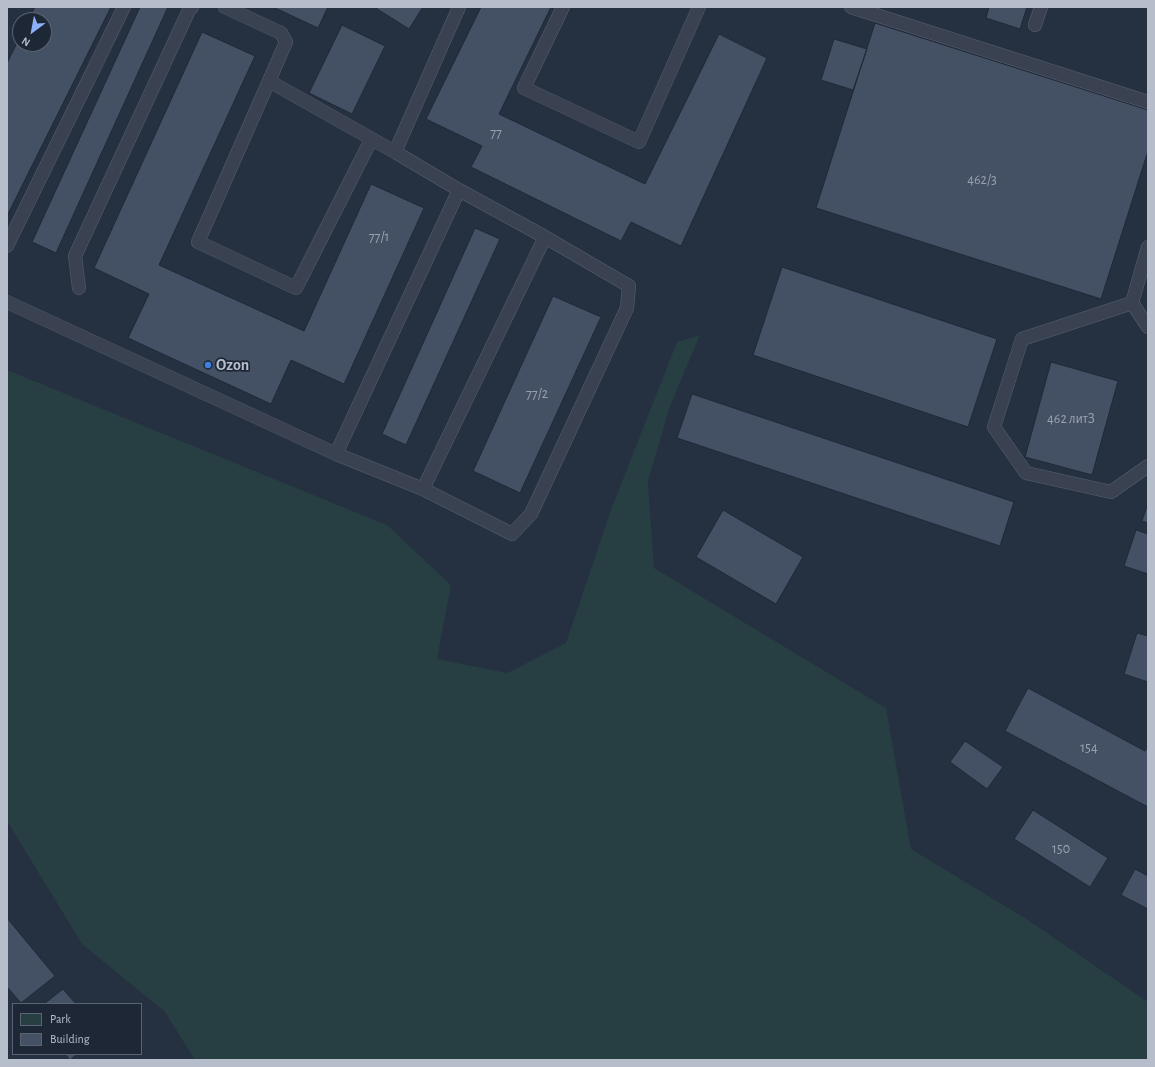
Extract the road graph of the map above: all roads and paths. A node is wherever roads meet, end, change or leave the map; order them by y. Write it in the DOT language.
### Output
graph roads {
  1 [pos="124,7"];
  2 [pos="192,7"];
  3 [pos="225,7"];
  4 [pos="459,7"];
  5 [pos="562,7"];
  6 [pos="698,7"];
  7 [pos="851,7"];
  8 [pos="1041,7"];
  9 [pos="1035,25"];
  10 [pos="269,81"];
  11 [pos="1148,102"];
  12 [pos="371,140"];
  13 [pos="395,152"];
  14 [pos="459,190"];
  15 [pos="545,237"];
  16 [pos="7,246"];
  17 [pos="1148,247"];
  18 [pos="79,288"];
  19 [pos="7,302"];
  20 [pos="1132,302"];
  21 [pos="1148,326"];
  22 [pos="336,454"];
  23 [pos="1148,466"];
  24 [pos="423,489"];
  1 -- 16 [label="lane"];
  2 -- 18 [label="lane"];
  3 -- 10 [label="lane"];
  4 -- 13 [label="lane"];
  5 -- 6 [label="lane"];
  7 -- 11 [label="lane"];
  8 -- 9 [label="lane"];
  10 -- 12 [label="lane"];
  10 -- 12 [label="lane"];
  12 -- 13 [label="lane"];
  13 -- 14 [label="lane"];
  14 -- 15 [label="lane"];
  14 -- 22 [label="lane"];
  15 -- 24 [label="lane"];
  15 -- 24 [label="lane"];
  17 -- 20 [label="lane"];
  19 -- 22 [label="lane"];
  20 -- 21 [label="lane"];
  20 -- 23 [label="lane"];
  22 -- 24 [label="lane"];
}
